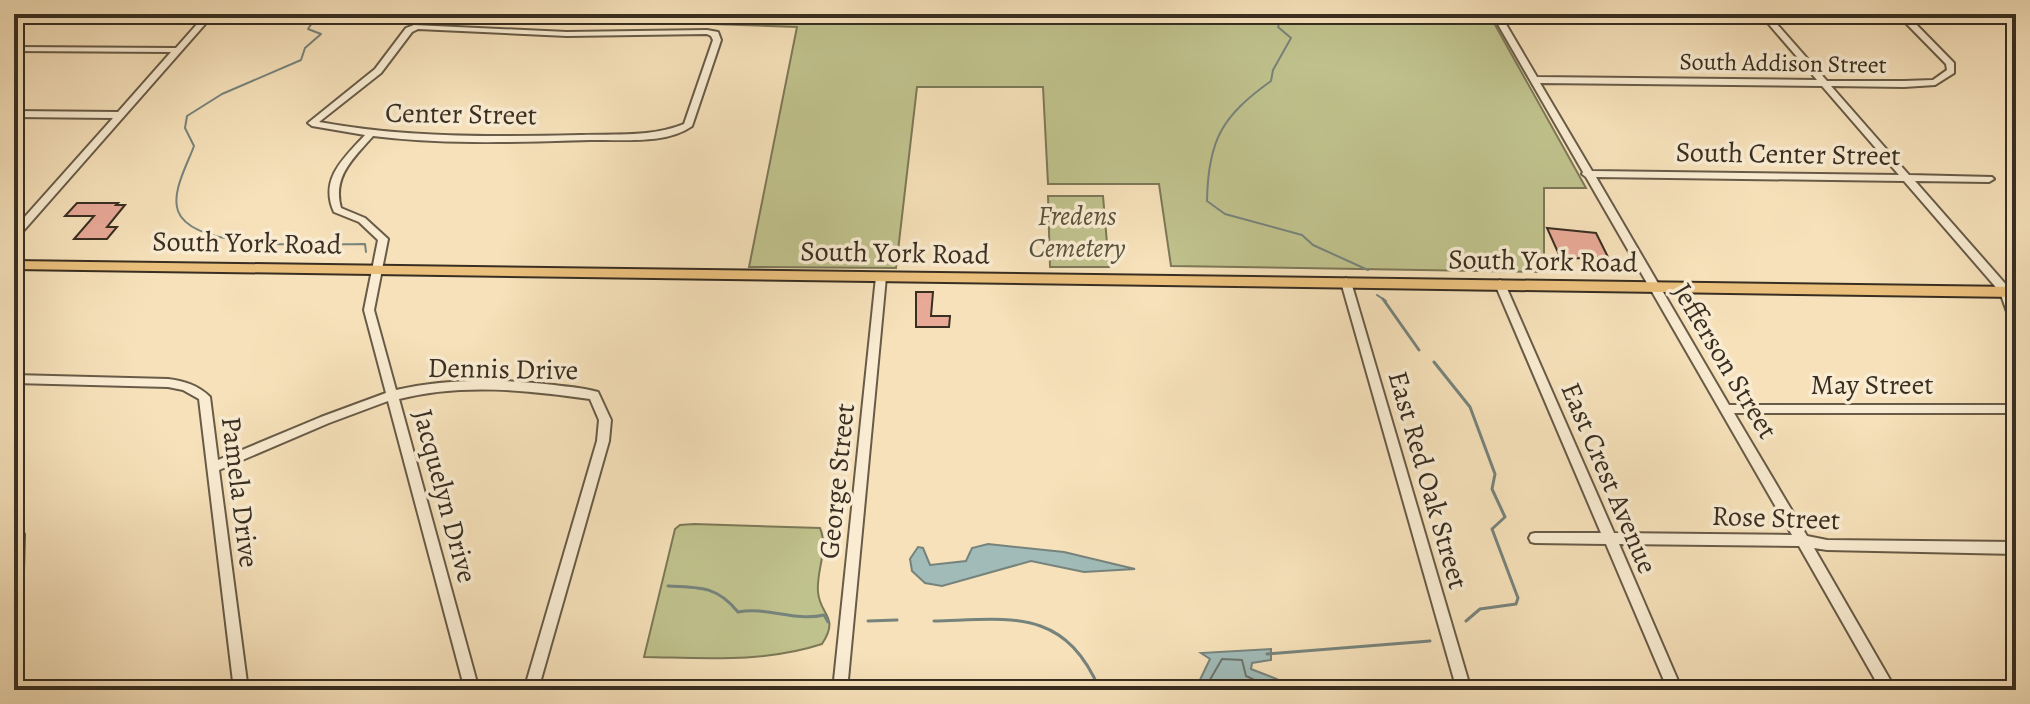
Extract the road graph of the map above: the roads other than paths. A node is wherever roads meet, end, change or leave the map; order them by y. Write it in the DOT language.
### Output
graph roads {
  1 [pos="210,14"];
  2 [pos="1496,14"];
  3 [pos="1764,14"];
  4 [pos="1901,14"];
  5 [pos="14,15"];
  6 [pos="106,15"];
  7 [pos="195,16"];
  8 [pos="14,49"];
  9 [pos="178,50"];
  10 [pos="1533,80"];
  11 [pos="1824,84"];
  12 [pos="14,114"];
  13 [pos="121,115"];
  14 [pos="370,134"];
  15 [pos="1587,174"];
  16 [pos="1906,178"];
  17 [pos="1989,179"];
  18 [pos="14,235"];
  19 [pos="14,265"];
  20 [pos="377,269"];
  21 [pos="881,277"];
  22 [pos="1346,282"];
  23 [pos="1500,284"];
  24 [pos="1654,287"];
  25 [pos="2010,292"];
  26 [pos="2016,323"];
  27 [pos="14,379"];
  28 [pos="392,395"];
  29 [pos="1727,409"];
  30 [pos="2016,409"];
  31 [pos="213,467"];
  32 [pos="14,529"];
  33 [pos="1535,538"];
  34 [pos="1609,538"];
  35 [pos="1802,541"];
  36 [pos="2016,548"];
  37 [pos="14,646"];
  38 [pos="241,690"];
  39 [pos="472,690"];
  40 [pos="531,690"];
  41 [pos="840,690"];
  42 [pos="1464,690"];
  43 [pos="1675,690"];
  44 [pos="1889,690"];
  1 -- 9 [label="street"];
  2 -- 10 [label="street, Jefferson Street"];
  3 -- 11 [label="street"];
  4 -- 11 [label="street, South Addison Street"];
  5 -- 6 [label="street"];
  6 -- 7 [label="street"];
  8 -- 9 [label="street"];
  9 -- 13 [label="street"];
  10 -- 11 [label="street, South Addison Street"];
  10 -- 15 [label="street, Jefferson Street"];
  11 -- 16 [label="street"];
  12 -- 13 [label="street"];
  13 -- 18 [label="street"];
  14 -- 14 [label="street, Center Street"];
  14 -- 20 [label="street, Jacquelyn Drive"];
  15 -- 16 [label="street, South Center Street"];
  15 -- 24 [label="street, Jefferson Street"];
  16 -- 17 [label="street, South Center Street"];
  16 -- 25 [label="street"];
  19 -- 20 [label="main road, South York Road"];
  20 -- 21 [label="main road, South York Road"];
  20 -- 28 [label="street, Jacquelyn Drive"];
  21 -- 22 [label="main road, South York Road"];
  21 -- 41 [label="street, George Street"];
  22 -- 23 [label="main road, South York Road"];
  22 -- 42 [label="street, East Red Oak Street"];
  23 -- 24 [label="main road, South York Road"];
  23 -- 34 [label="street, East Crest Avenue"];
  24 -- 25 [label="main road, South York Road"];
  24 -- 29 [label="street, Jefferson Street"];
  25 -- 26 [label="street"];
  27 -- 31 [label="street, Pamela Drive"];
  28 -- 31 [label="street, Dennis Drive"];
  28 -- 39 [label="street, Jacquelyn Drive"];
  28 -- 40 [label="street, Dennis Drive"];
  29 -- 30 [label="street, May Street"];
  29 -- 35 [label="street, Jefferson Street"];
  31 -- 38 [label="street, Pamela Drive"];
  32 -- 37 [label="street"];
  33 -- 34 [label="street, Rose Street"];
  34 -- 35 [label="street, Rose Street"];
  34 -- 43 [label="street, East Crest Avenue"];
  35 -- 36 [label="street, Rose Street"];
  35 -- 44 [label="street, Jefferson Street"];
}
